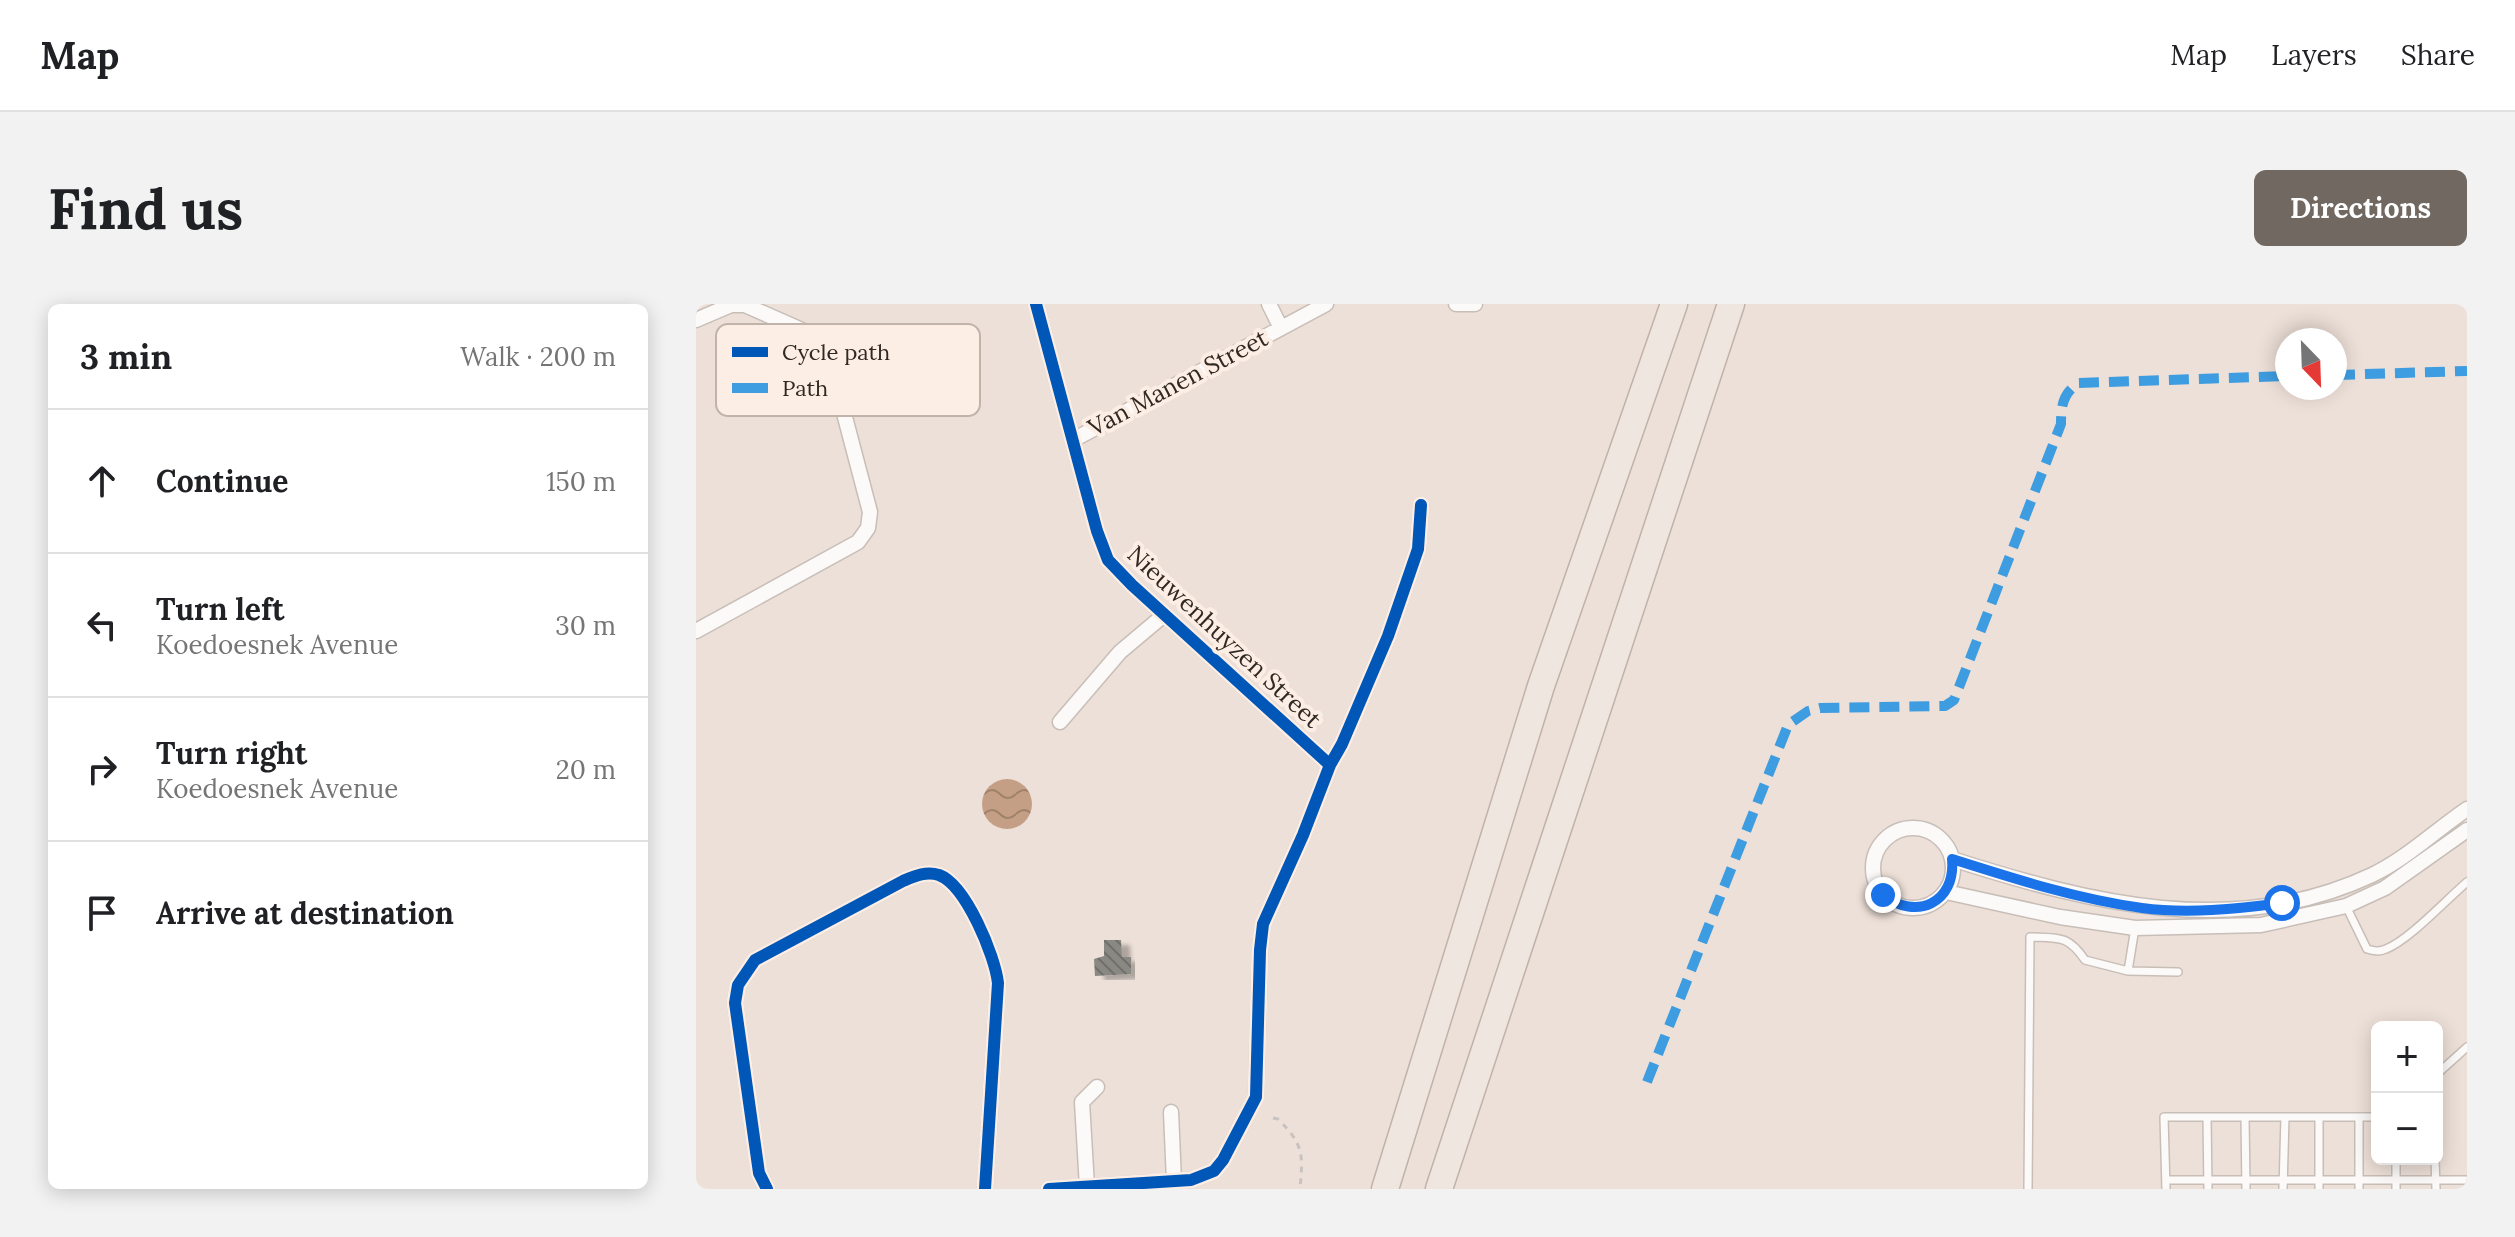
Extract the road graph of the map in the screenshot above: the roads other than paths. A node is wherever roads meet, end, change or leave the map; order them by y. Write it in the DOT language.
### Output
graph roads {
  1 [pos="1036,304"];
  2 [pos="1269,304"];
  3 [pos="1326,304"];
  4 [pos="1456,304"];
  5 [pos="1475,304"];
  6 [pos="1674,304"];
  7 [pos="1730,306"];
  8 [pos="696,320"];
  9 [pos="792,324"];
  10 [pos="1281,328"];
  11 [pos="845,416"];
  12 [pos="1073,440"];
  13 [pos="1421,505"];
  14 [pos="1164,615"];
  15 [pos="696,631"];
  16 [pos="1060,722"];
  17 [pos="1330,765"];
  18 [pos="2467,809"];
  19 [pos="2467,830"];
  20 [pos="1952,859"];
  21 [pos="2467,882"];
  22 [pos="1946,892"];
  23 [pos="2346,906"];
  24 [pos="2135,928"];
  25 [pos="2128,971"];
  26 [pos="2178,972"];
  27 [pos="2467,1047"];
  28 [pos="2443,1069"];
  29 [pos="1097,1087"];
  30 [pos="1171,1112"];
  31 [pos="2207,1117"];
  32 [pos="2245,1117"];
  33 [pos="2285,1117"];
  34 [pos="2319,1117"];
  35 [pos="2359,1117"];
  36 [pos="2371,1117"];
  37 [pos="2435,1165"];
  38 [pos="2208,1179"];
  39 [pos="2246,1179"];
  40 [pos="2283,1179"];
  41 [pos="2166,1180"];
  42 [pos="2319,1180"];
  43 [pos="2467,1180"];
  44 [pos="1174,1181"];
  45 [pos="2359,1184"];
  46 [pos="2396,1184"];
  47 [pos="2436,1185"];
  48 [pos="1087,1187"];
  49 [pos="767,1189"];
  50 [pos="985,1189"];
  51 [pos="1049,1189"];
  52 [pos="1385,1189"];
  53 [pos="1439,1189"];
  54 [pos="2028,1189"];
  55 [pos="2166,1189"];
  56 [pos="2208,1189"];
  57 [pos="2246,1189"];
  58 [pos="2283,1189"];
  59 [pos="2319,1189"];
  1 -- 12 [label="street, Nieuwenhuyzen Street"];
  2 -- 10 [label="street"];
  3 -- 10 [label="street, Van Manen Street"];
  4 -- 5 [label="street"];
  6 -- 52 [label="highway"];
  7 -- 53 [label="highway"];
  8 -- 9 [label="street"];
  10 -- 12 [label="street, Van Manen Street"];
  11 -- 15 [label="street"];
  12 -- 14 [label="street, Nieuwenhuyzen Street"];
  13 -- 17 [label="street"];
  14 -- 16 [label="street"];
  14 -- 17 [label="street, Nieuwenhuyzen Street"];
  17 -- 44 [label="street"];
  18 -- 20 [label="street"];
  19 -- 23 [label="street"];
  20 -- 22 [label="street"];
  20 -- 22 [label="street"];
  21 -- 23 [label="lane"];
  22 -- 24 [label="street"];
  23 -- 24 [label="street"];
  24 -- 25 [label="lane"];
  25 -- 26 [label="lane"];
  25 -- 54 [label="lane"];
  27 -- 28 [label="lane"];
  29 -- 48 [label="street"];
  30 -- 44 [label="street"];
  31 -- 32 [label="lane"];
  31 -- 38 [label="lane"];
  31 -- 41 [label="lane"];
  32 -- 33 [label="lane"];
  32 -- 39 [label="lane"];
  33 -- 34 [label="lane"];
  33 -- 40 [label="lane"];
  34 -- 35 [label="lane"];
  34 -- 42 [label="lane"];
  35 -- 36 [label="lane"];
  35 -- 45 [label="lane"];
  37 -- 47 [label="lane"];
  38 -- 39 [label="lane"];
  38 -- 41 [label="lane"];
  38 -- 56 [label="lane"];
  39 -- 40 [label="lane"];
  39 -- 57 [label="lane"];
  40 -- 42 [label="lane"];
  40 -- 58 [label="lane"];
  41 -- 55 [label="lane"];
  42 -- 45 [label="lane"];
  42 -- 59 [label="lane"];
  43 -- 47 [label="lane"];
  44 -- 48 [label="street"];
  45 -- 46 [label="lane"];
  46 -- 47 [label="lane"];
  48 -- 51 [label="street"];
  49 -- 50 [label="street"];
}
